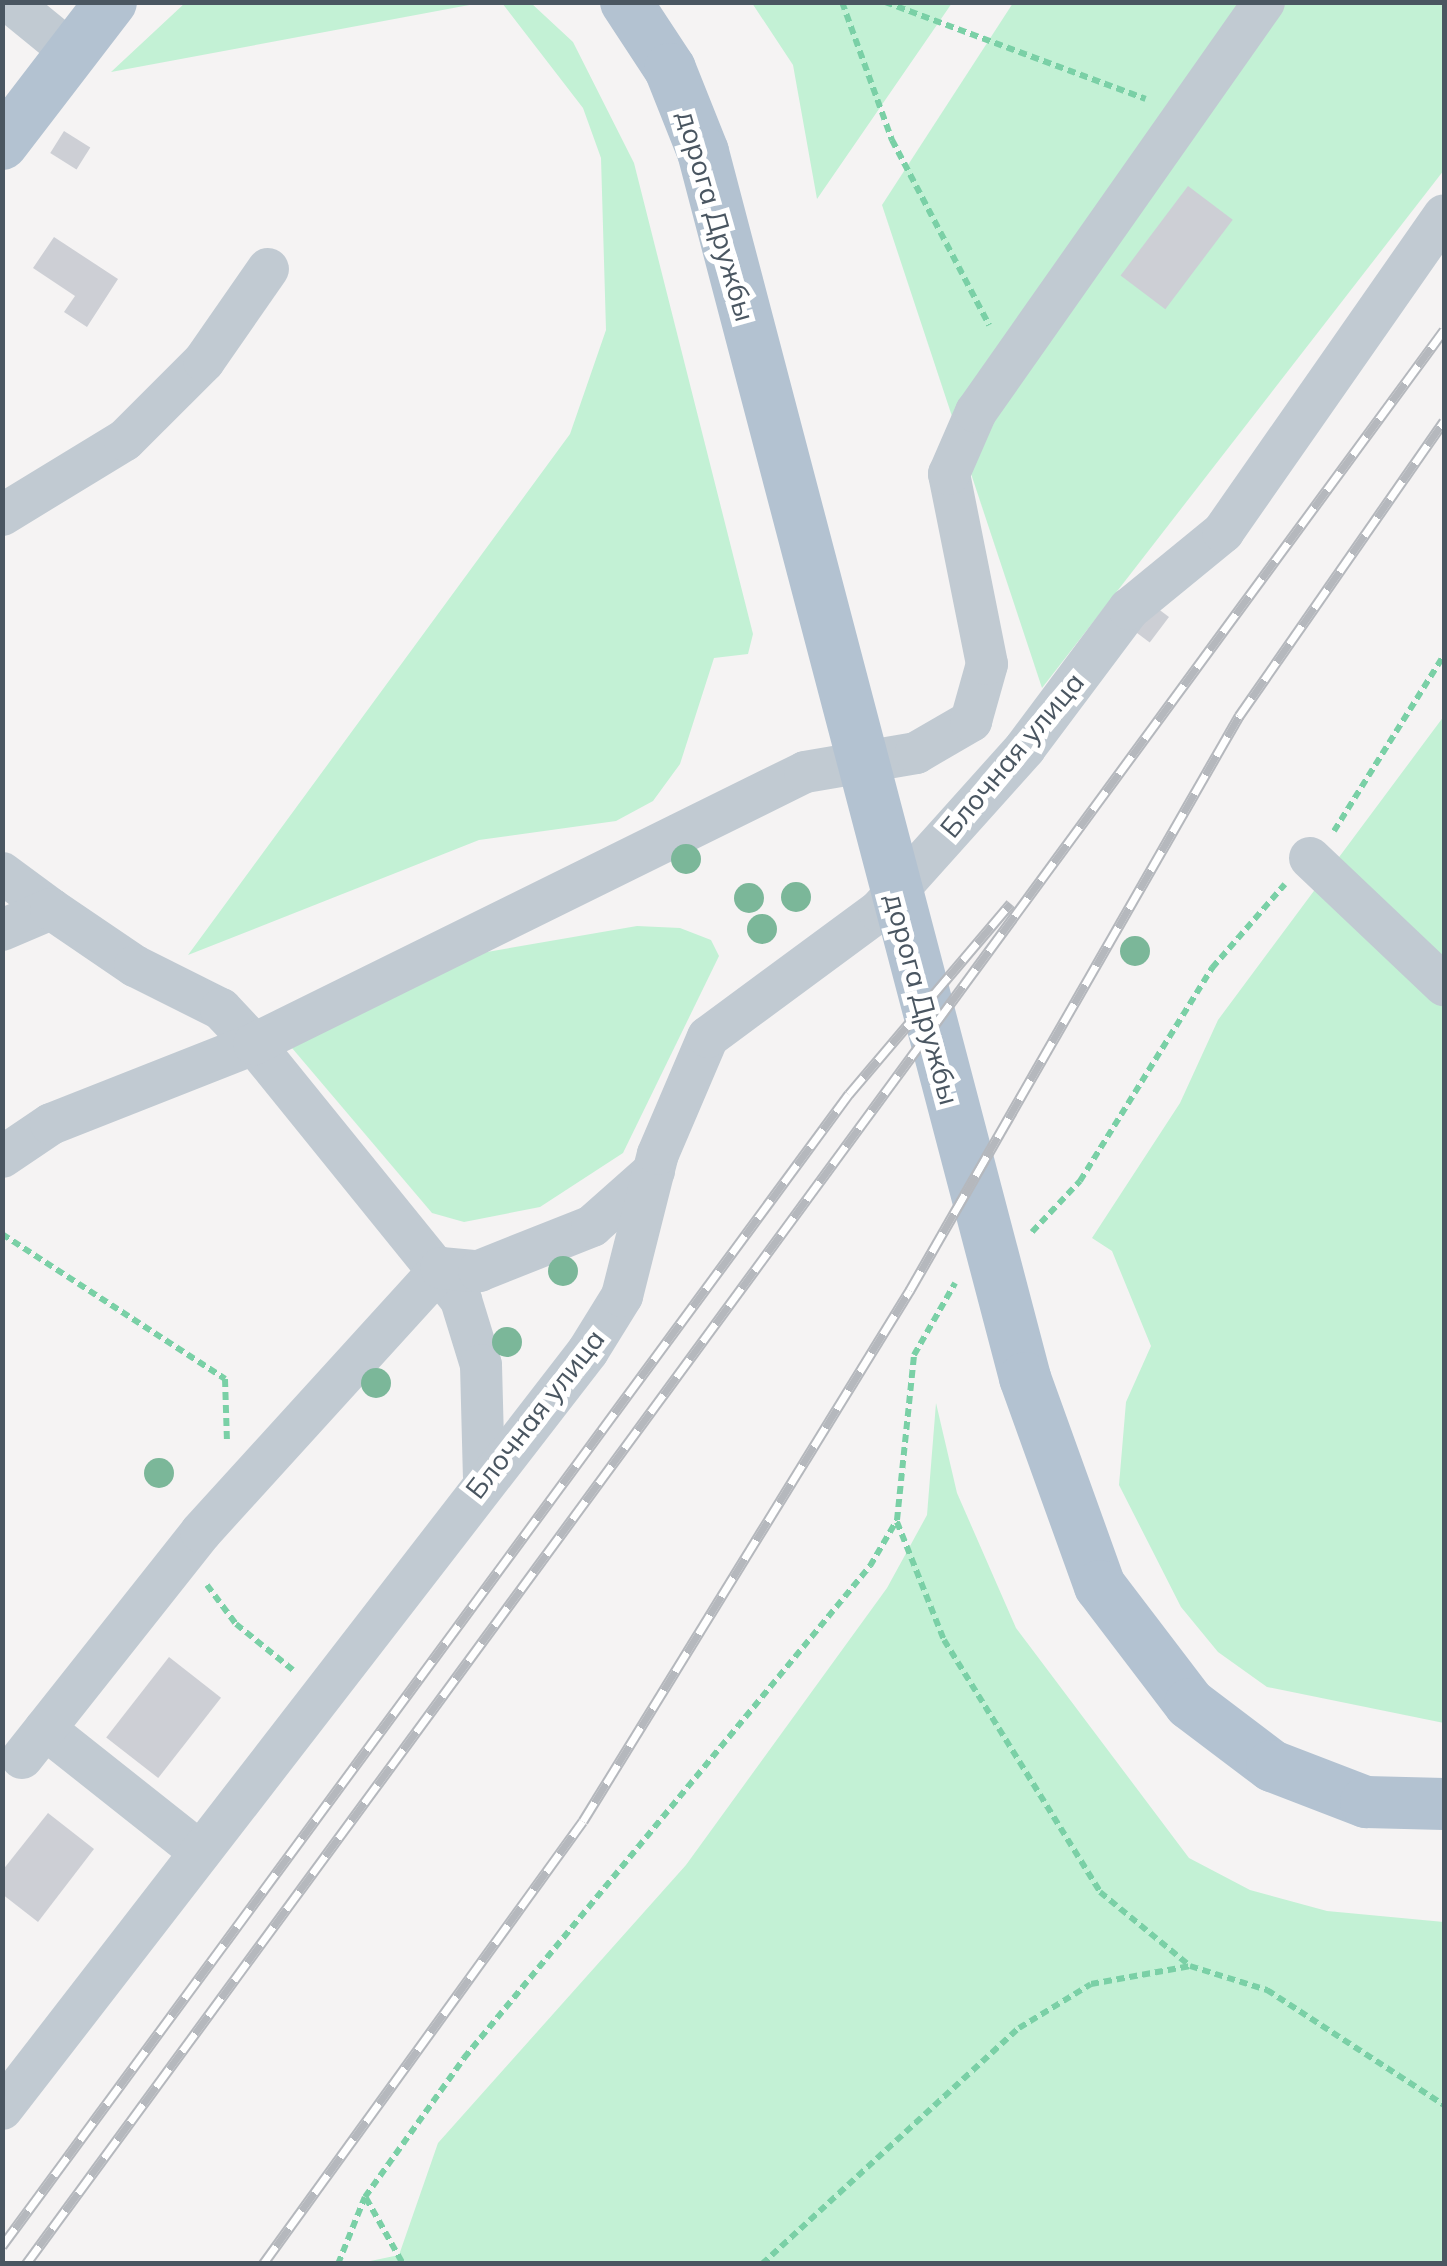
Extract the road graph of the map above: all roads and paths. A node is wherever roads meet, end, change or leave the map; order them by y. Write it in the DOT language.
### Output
graph roads {
  1 [pos="10,2"];
  2 [pos="111,2"];
  3 [pos="626,2"];
  4 [pos="842,2"];
  5 [pos="885,2"];
  6 [pos="1264,2"];
  7 [pos="70,52"];
  8 [pos="1186,113"];
  9 [pos="3,142"];
  10 [pos="1444,215"];
  11 [pos="268,269"];
  12 [pos="1010,366"];
  13 [pos="2,515"];
  14 [pos="1444,655"];
  15 [pos="1310,858"];
  16 [pos="2,872"];
  17 [pos="51,909"];
  18 [pos="2,930"];
  19 [pos="1444,985"];
  20 [pos="254,1044"];
  21 [pos="2,1157"];
  22 [pos="654,1171"];
  23 [pos="2,1234"];
  24 [pos="441,1268"];
  25 [pos="484,1476"];
  26 [pos="212,1518"];
  27 [pos="897,1520"];
  28 [pos="323,1694"];
  29 [pos="1444,1804"];
  30 [pos="634,1846"];
  31 [pos="200,1852"];
  32 [pos="1190,1966"];
  33 [pos="1444,2105"];
  34 [pos="2,2110"];
  35 [pos="365,2198"];
  36 [pos="338,2264"];
  37 [pos="404,2264"];
  38 [pos="762,2264"];
  1 -- 7 [label="street"];
  2 -- 7 [label="main road"];
  3 -- 29 [label="main road, дорога Дружбы"];
  4 -- 12 [label="path"];
  5 -- 8 [label="path"];
  6 -- 8 [label="street, Блочная улица"];
  7 -- 9 [label="main road"];
  8 -- 12 [label="street, Блочная улица"];
  10 -- 22 [label="street, Блочная улица"];
  11 -- 13 [label="street"];
  12 -- 20 [label="street, Блочная улица"];
  14 -- 15 [label="path"];
  15 -- 19 [label="street"];
  16 -- 17 [label="street"];
  17 -- 18 [label="street"];
  17 -- 20 [label="street"];
  20 -- 21 [label="street, Блочная улица"];
  20 -- 24 [label="street"];
  22 -- 24 [label="street"];
  22 -- 25 [label="street, Блочная улица"];
  23 -- 26 [label="path"];
  24 -- 25 [label="street"];
  24 -- 26 [label="street"];
  25 -- 28 [label="street, Блочная улица"];
  26 -- 28 [label="path"];
  26 -- 31 [label="street"];
  27 -- 32 [label="path"];
  28 -- 31 [label="street, Блочная улица"];
  30 -- 35 [label="path"];
  31 -- 34 [label="street, Блочная улица"];
  32 -- 33 [label="path"];
  32 -- 38 [label="path"];
  35 -- 36 [label="path"];
  35 -- 37 [label="path"];
}
